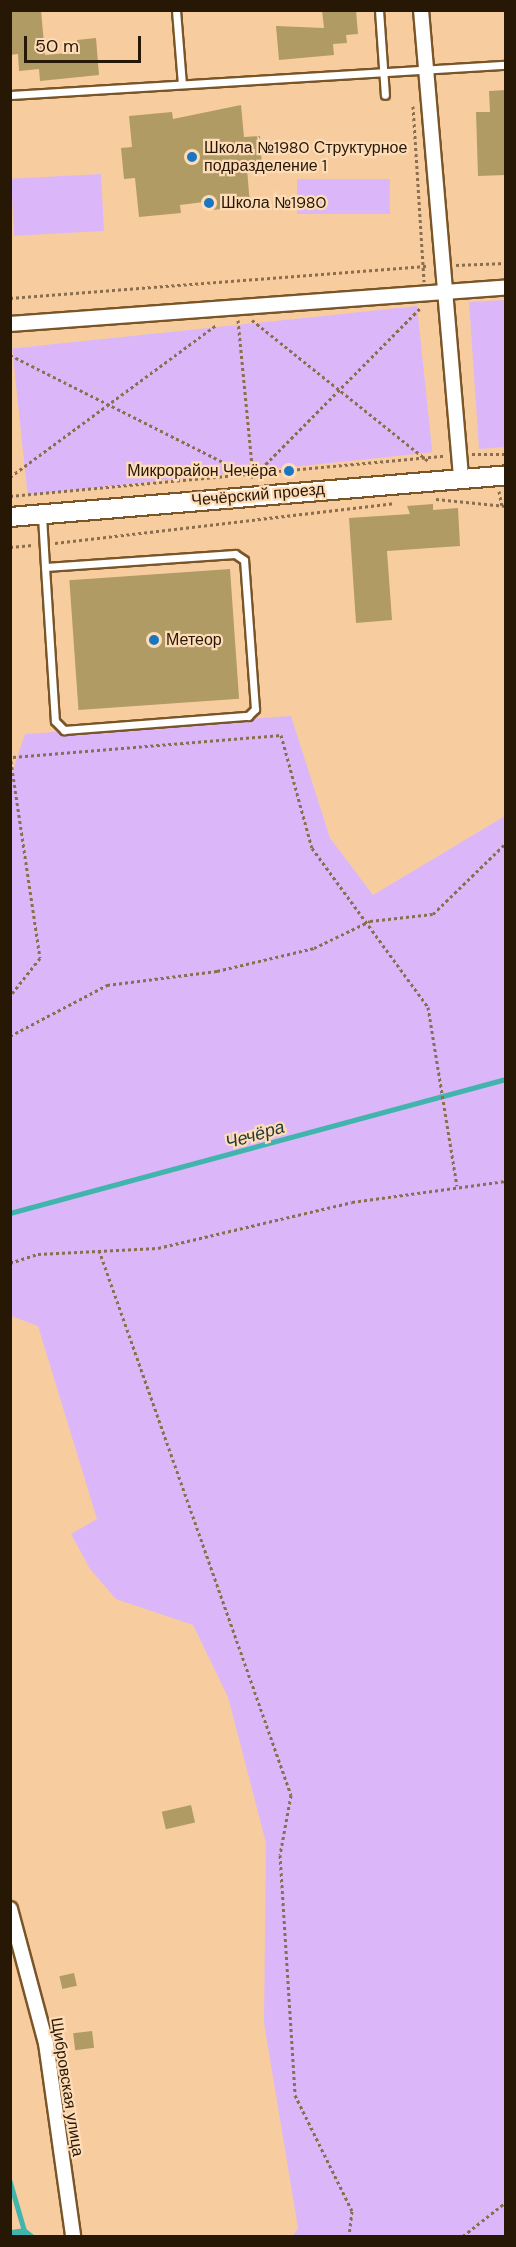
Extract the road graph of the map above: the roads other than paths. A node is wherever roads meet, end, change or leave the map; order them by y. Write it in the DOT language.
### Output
graph roads {
  1 [pos="176,10"];
  2 [pos="379,10"];
  3 [pos="421,10"];
  4 [pos="506,65"];
  5 [pos="426,68"];
  6 [pos="384,71"];
  7 [pos="182,84"];
  8 [pos="10,95"];
  9 [pos="385,95"];
  10 [pos="505,288"];
  11 [pos="444,293"];
  12 [pos="10,324"];
  13 [pos="506,475"];
  14 [pos="461,478"];
  15 [pos="41,514"];
  16 [pos="10,517"];
  17 [pos="45,567"];
  18 [pos="10,1909"];
  19 [pos="73,2236"];
  1 -- 7 [label="lane"];
  2 -- 6 [label="lane"];
  3 -- 5 [label="street"];
  4 -- 5 [label="lane"];
  5 -- 6 [label="lane"];
  5 -- 11 [label="street"];
  6 -- 7 [label="lane"];
  6 -- 9 [label="lane"];
  7 -- 8 [label="lane"];
  10 -- 11 [label="street"];
  11 -- 12 [label="street"];
  11 -- 14 [label="street"];
  13 -- 14 [label="main road, Чечёрский проезд"];
  14 -- 15 [label="main road, Чечёрский проезд"];
  15 -- 16 [label="main road, Чечёрский проезд"];
  15 -- 17 [label="lane"];
  17 -- 17 [label="lane"];
  18 -- 19 [label="street, Щибровская улица"];
}
